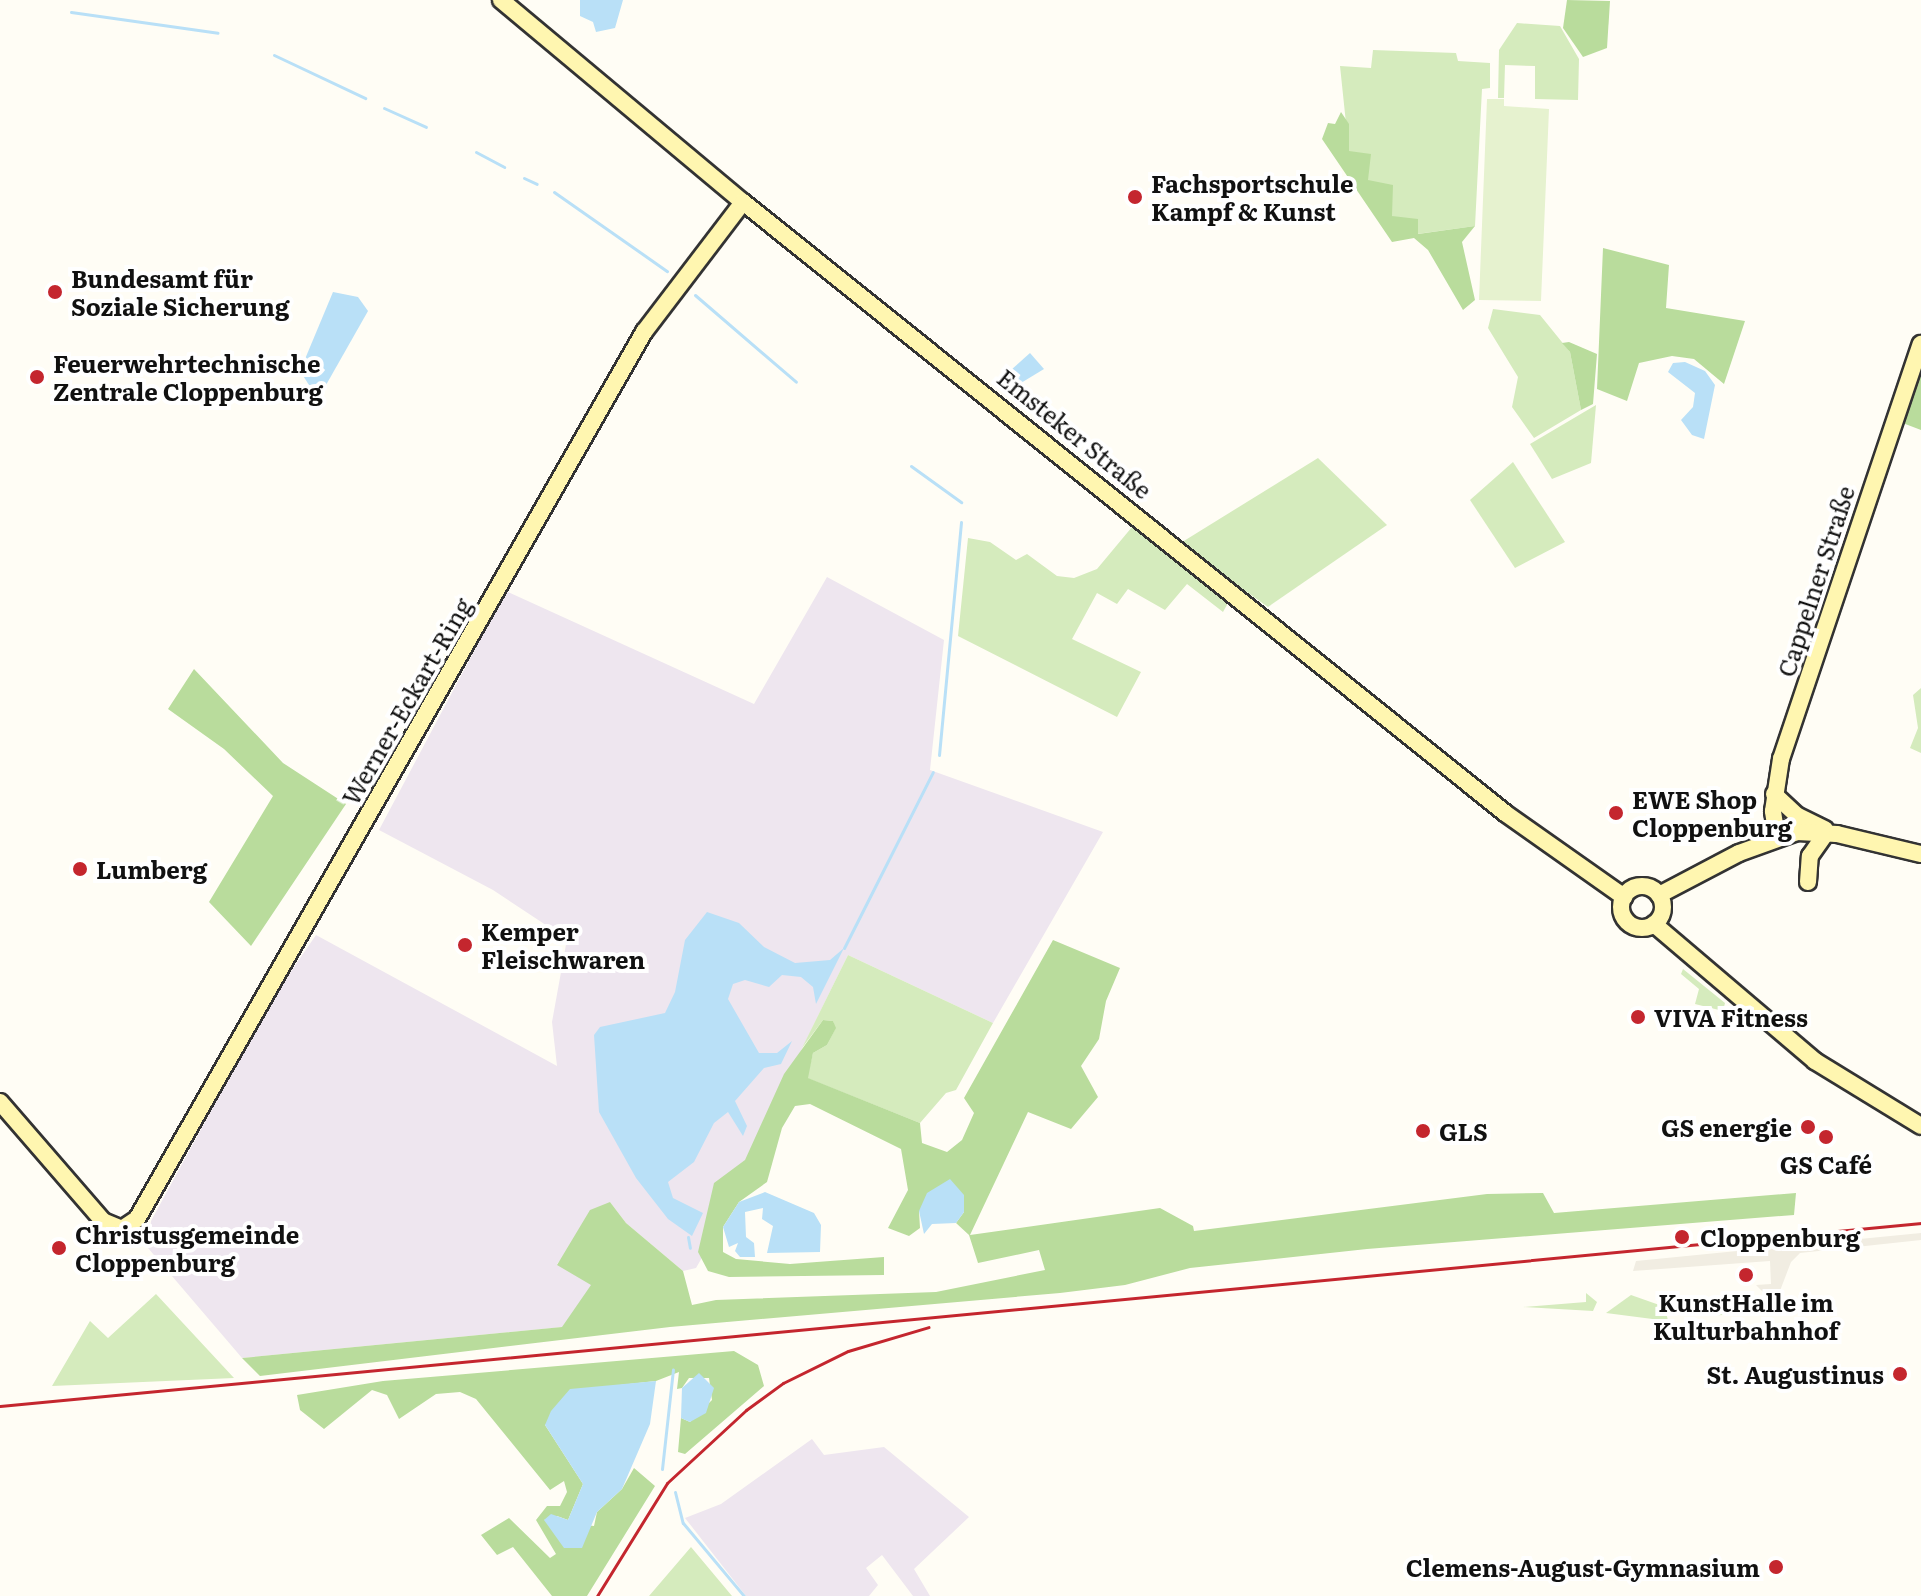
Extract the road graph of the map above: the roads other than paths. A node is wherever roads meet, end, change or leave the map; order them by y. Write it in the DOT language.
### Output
graph roads {
  1 [pos="501,0"];
  2 [pos="743,202"];
  3 [pos="1921,344"];
  4 [pos="1774,794"];
  5 [pos="1832,833"];
  6 [pos="1777,837"];
  7 [pos="1921,854"];
  8 [pos="1808,882"];
  9 [pos="1659,895"];
  10 [pos="1624,897"];
  11 [pos="1654,924"];
  12 [pos="0,1102"];
  13 [pos="1921,1126"];
  1 -- 2 [label="street, Emsteker Straße"];
  2 -- 10 [label="street, Emsteker Straße"];
  2 -- 12 [label="street, Werner-Eckart-Ring"];
  3 -- 4 [label="street, Cappelner Straße"];
  4 -- 5 [label="street"];
  4 -- 6 [label="street, Cappelner Straße"];
  5 -- 6 [label="street"];
  5 -- 7 [label="street"];
  5 -- 8 [label="street"];
  6 -- 9 [label="street"];
  9 -- 10 [label="street"];
  9 -- 11 [label="street"];
  10 -- 11 [label="street, Emsteker Straße"];
  11 -- 13 [label="street, Emsteker Straße"];
}
